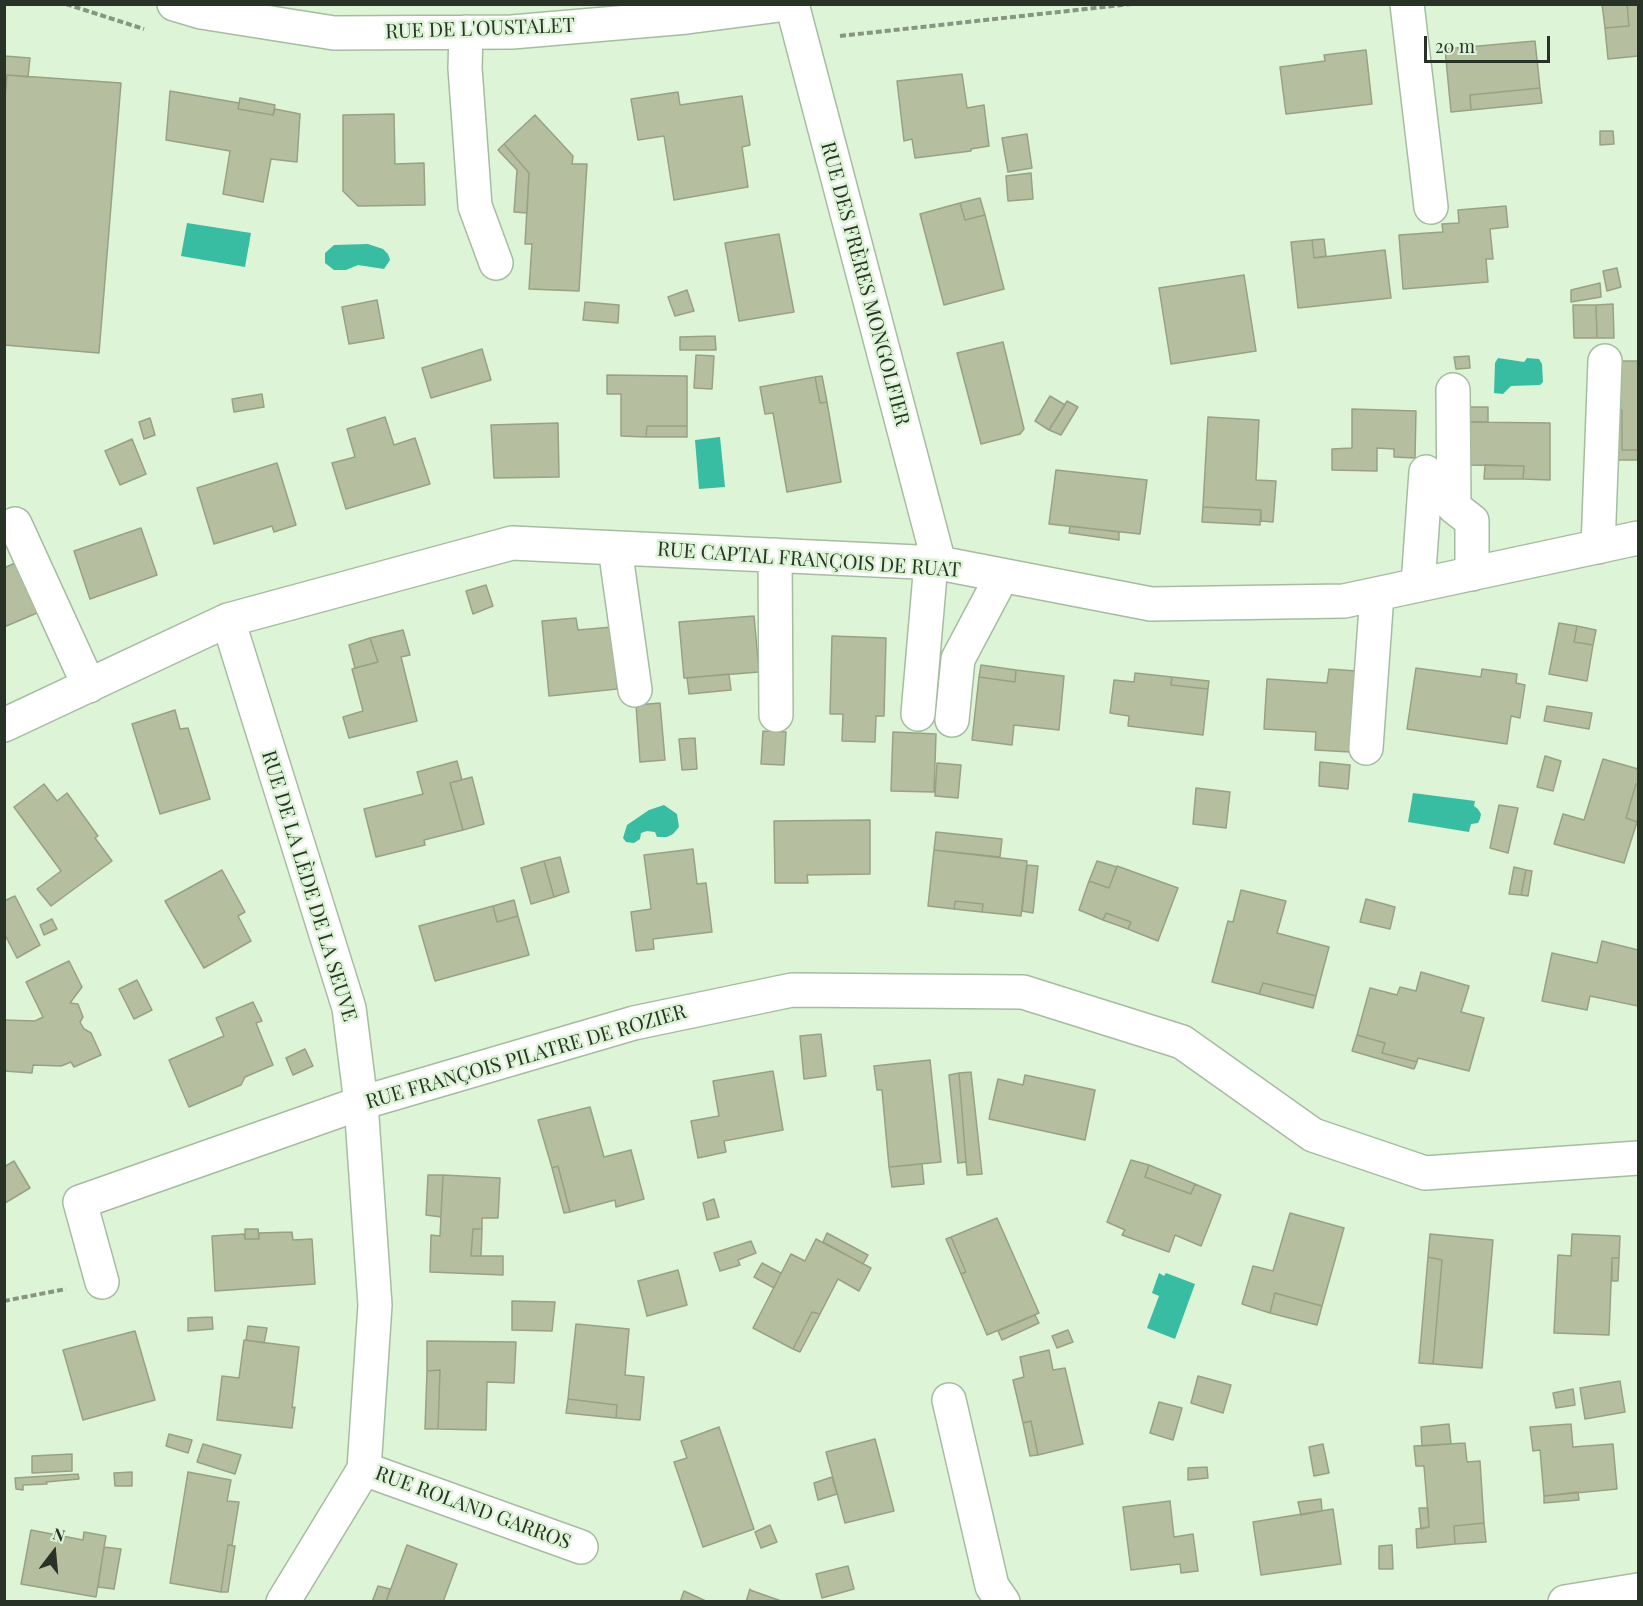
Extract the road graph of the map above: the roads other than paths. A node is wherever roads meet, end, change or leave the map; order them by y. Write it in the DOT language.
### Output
graph roads {
  1 [pos="174,4"];
  2 [pos="787,4"];
  3 [pos="792,4"];
  4 [pos="1407,4"];
  5 [pos="389,19"];
  6 [pos="466,32"];
  7 [pos="1431,207"];
  8 [pos="496,263"];
  9 [pos="1605,361"];
  10 [pos="1454,390"];
  11 [pos="1426,472"];
  12 [pos="15,524"];
  13 [pos="1638,538"];
  14 [pos="1598,547"];
  15 [pos="615,548"];
  16 [pos="775,555"];
  17 [pos="935,563"];
  18 [pos="1472,574"];
  19 [pos="1002,576"];
  20 [pos="1418,585"];
  21 [pos="1377,594"];
  22 [pos="228,620"];
  23 [pos="89,686"];
  24 [pos="635,690"];
  25 [pos="918,714"];
  26 [pos="776,715"];
  27 [pos="952,720"];
  28 [pos="4,726"];
  29 [pos="1366,747"];
  30 [pos="361,1103"];
  31 [pos="1638,1158"];
  32 [pos="102,1282"];
  33 [pos="949,1400"];
  34 [pos="364,1469"];
  35 [pos="581,1547"];
  36 [pos="1638,1590"];
  37 [pos="283,1602"];
  38 [pos="1003,1602"];
  39 [pos="1565,1602"];
  1 -- 5 [label="street, RUE DE L'OUSTALET"];
  2 -- 6 [label="street, RUE DE L'OUSTALET"];
  3 -- 17 [label="street, RUE DES FRÈRES MONGOLFIER"];
  4 -- 7 [label="street"];
  5 -- 6 [label="street, RUE DE L'OUSTALET"];
  6 -- 8 [label="street"];
  9 -- 14 [label="street"];
  10 -- 18 [label="street"];
  11 -- 20 [label="street"];
  12 -- 23 [label="street"];
  13 -- 14 [label="street, RUE CAPTAL FRANÇOIS DE RUAT"];
  14 -- 18 [label="street, RUE CAPTAL FRANÇOIS DE RUAT"];
  15 -- 16 [label="street, RUE CAPTAL FRANÇOIS DE RUAT"];
  15 -- 22 [label="street, RUE CAPTAL FRANÇOIS DE RUAT"];
  15 -- 24 [label="street"];
  16 -- 17 [label="street, RUE CAPTAL FRANÇOIS DE RUAT"];
  16 -- 26 [label="street"];
  17 -- 19 [label="street, RUE CAPTAL FRANÇOIS DE RUAT"];
  17 -- 25 [label="street, RUE DES FRÈRES MONGOLFIER"];
  18 -- 20 [label="street, RUE CAPTAL FRANÇOIS DE RUAT"];
  19 -- 21 [label="street, RUE CAPTAL FRANÇOIS DE RUAT"];
  19 -- 27 [label="street"];
  20 -- 21 [label="street, RUE CAPTAL FRANÇOIS DE RUAT"];
  21 -- 29 [label="street"];
  22 -- 23 [label="street, RUE CAPTAL FRANÇOIS DE RUAT"];
  22 -- 30 [label="street, RUE DE LA LÈDE DE LA SEUVE"];
  23 -- 28 [label="street, RUE CAPTAL FRANÇOIS DE RUAT"];
  30 -- 31 [label="street, RUE FRANÇOIS PILATRE DE ROZIER"];
  30 -- 32 [label="street, RUE FRANÇOIS PILATRE DE ROZIER"];
  30 -- 34 [label="street, RUE DE LA LÈDE DE LA SEUVE"];
  33 -- 38 [label="street"];
  34 -- 35 [label="street, RUE ROLAND GARROS"];
  34 -- 37 [label="street, RUE DE LA LÈDE DE LA SEUVE"];
  36 -- 39 [label="street"];
}
